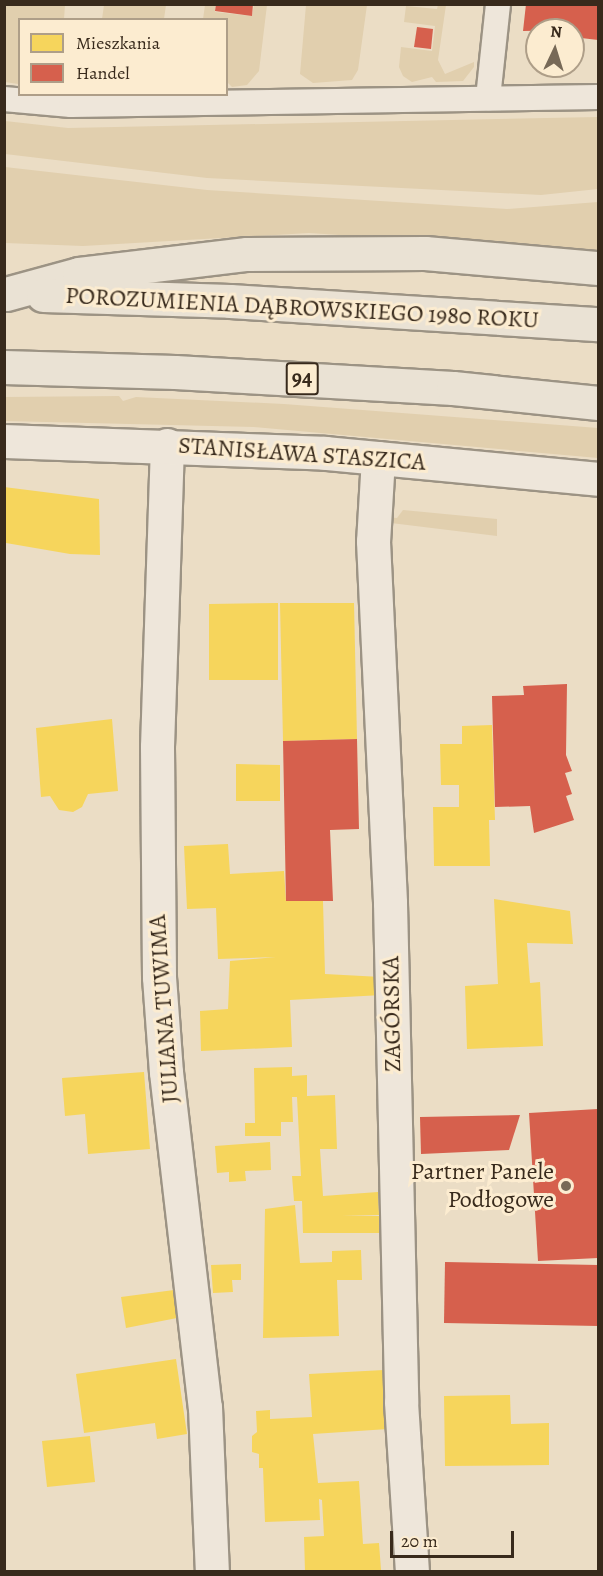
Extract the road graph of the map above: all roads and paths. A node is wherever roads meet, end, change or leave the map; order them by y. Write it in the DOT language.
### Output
graph roads {
  1 [pos="498,4"];
  2 [pos="598,97"];
  3 [pos="488,98"];
  4 [pos="4,99"];
  5 [pos="598,268"];
  6 [pos="5,294"];
  7 [pos="598,324"];
  8 [pos="4,367"];
  9 [pos="598,403"];
  10 [pos="4,441"];
  11 [pos="167,445"];
  12 [pos="378,458"];
  13 [pos="598,479"];
  14 [pos="212,1572"];
  15 [pos="412,1572"];
  1 -- 3 [label="lane"];
  2 -- 3 [label="lane"];
  3 -- 4 [label="lane"];
  5 -- 6 [label="main road"];
  6 -- 7 [label="main road, POROZUMIENIA DĄBROWSKIEGO 1980 ROKU"];
  8 -- 9 [label="main road, 94"];
  10 -- 11 [label="street, STANISŁAWA STASZICA"];
  11 -- 12 [label="street, STANISŁAWA STASZICA"];
  11 -- 14 [label="street, JULIANA TUWIMA"];
  12 -- 13 [label="street, STANISŁAWA STASZICA"];
  12 -- 15 [label="street, ZAGÓRSKA"];
}
